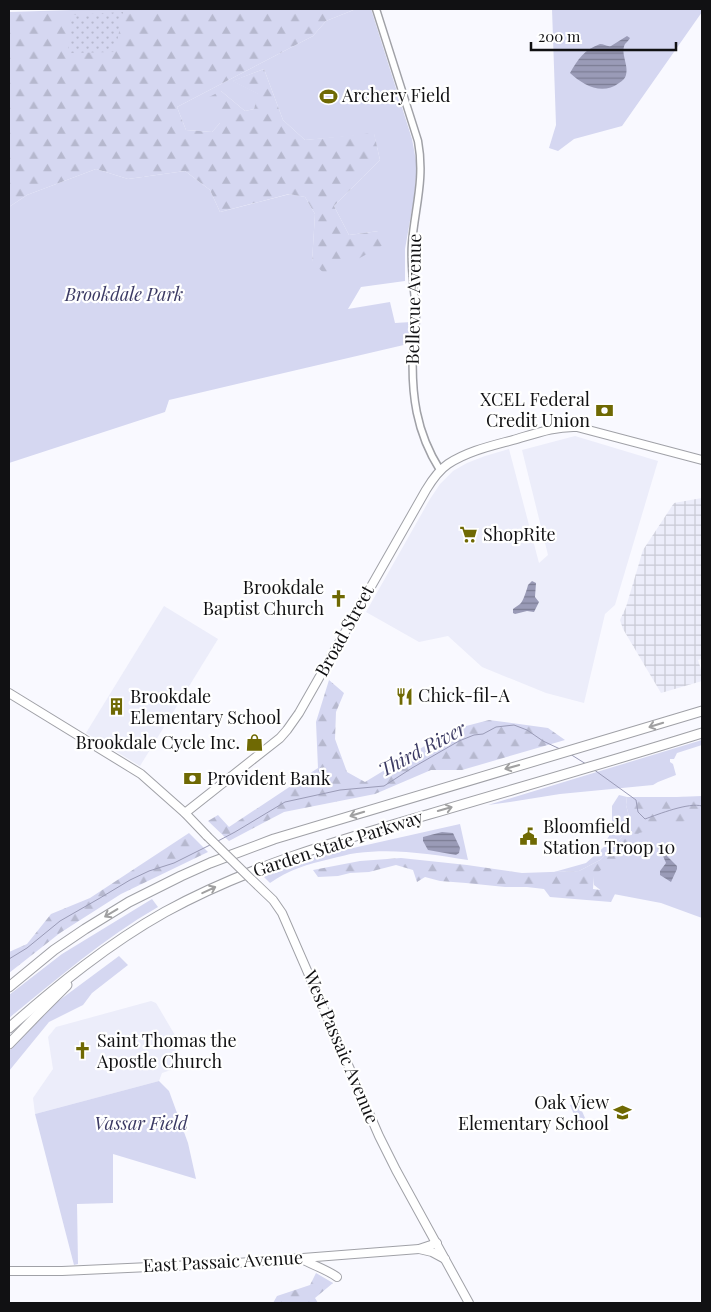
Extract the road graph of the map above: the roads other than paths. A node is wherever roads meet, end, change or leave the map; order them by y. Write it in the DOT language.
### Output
graph roads {
  1 [pos="376,9"];
  2 [pos="702,460"];
  3 [pos="440,470"];
  4 [pos="9,693"];
  5 [pos="702,711"];
  6 [pos="702,733"];
  7 [pos="184,813"];
  8 [pos="54,950"];
  9 [pos="104,951"];
  10 [pos="9,979"];
  11 [pos="9,987"];
  12 [pos="9,1028"];
  13 [pos="9,1044"];
  14 [pos="437,1243"];
  15 [pos="419,1249"];
  16 [pos="300,1258"];
  17 [pos="446,1260"];
  18 [pos="9,1271"];
  19 [pos="337,1277"];
  20 [pos="469,1303"];
  1 -- 3 [label="street, Bellevue Avenue"];
  2 -- 3 [label="main road, Broad Street"];
  3 -- 7 [label="main road, Broad Street"];
  4 -- 7 [label="main road"];
  5 -- 8 [label="highway, Garden State Parkway, one-way"];
  9 -- 6 [label="highway, Garden State Parkway, one-way"];
  7 -- 14 [label="main road, West Passaic Avenue, bridge"];
  8 -- 10 [label="highway"];
  8 -- 11 [label="highway, Garden State Parkway"];
  9 -- 12 [label="highway, Garden State Parkway"];
  9 -- 13 [label="highway"];
  14 -- 15 [label="main road, East Passaic Avenue"];
  14 -- 17 [label="main road, West Passaic Avenue"];
  15 -- 16 [label="main road, East Passaic Avenue"];
  15 -- 17 [label="main road"];
  16 -- 18 [label="main road, East Passaic Avenue"];
  16 -- 19 [label="main road"];
  17 -- 20 [label="main road, West Passaic Avenue"];
}
